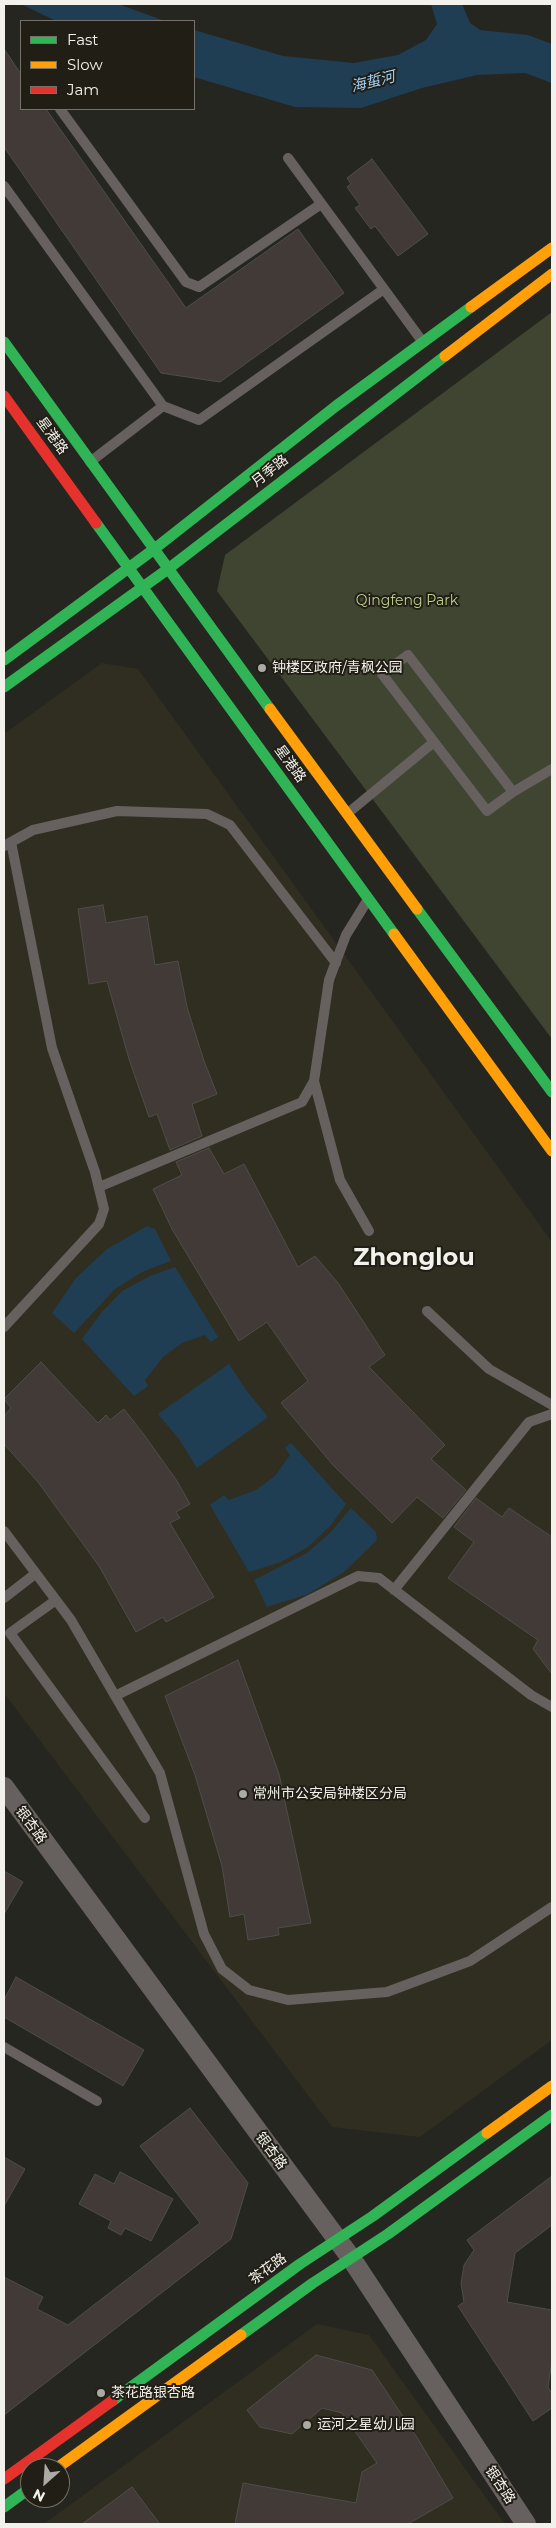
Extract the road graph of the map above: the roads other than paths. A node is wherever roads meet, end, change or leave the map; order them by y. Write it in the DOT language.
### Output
graph roads {
  1 [pos="61,110"];
  2 [pos="288,158"];
  3 [pos="4,186"];
  4 [pos="321,204"];
  5 [pos="552,248"];
  6 [pos="552,274"];
  7 [pos="384,289"];
  8 [pos="4,342"];
  9 [pos="423,343"];
  10 [pos="4,396"];
  11 [pos="163,406"];
  12 [pos="90,462"];
  13 [pos="153,550"];
  14 [pos="130,567"];
  15 [pos="168,569"];
  16 [pos="144,586"];
  17 [pos="4,660"];
  18 [pos="4,687"];
  19 [pos="434,742"];
  20 [pos="552,769"];
  21 [pos="513,792"];
  22 [pos="347,813"];
  23 [pos="7,844"];
  24 [pos="368,898"];
  25 [pos="336,963"];
  26 [pos="314,1081"];
  27 [pos="552,1092"];
  28 [pos="552,1151"];
  29 [pos="99,1187"];
  30 [pos="369,1231"];
  31 [pos="427,1311"];
  32 [pos="4,1327"];
  33 [pos="552,1405"];
  34 [pos="552,1414"];
  35 [pos="5,1537"];
  36 [pos="36,1574"];
  37 [pos="394,1590"];
  38 [pos="4,1598"];
  39 [pos="56,1600"];
  40 [pos="115,1696"];
  41 [pos="552,1707"];
  42 [pos="4,1787"];
  43 [pos="144,1818"];
  44 [pos="552,1907"];
  45 [pos="4,2047"];
  46 [pos="552,2086"];
  47 [pos="97,2101"];
  48 [pos="552,2115"];
  49 [pos="336,2240"];
  50 [pos="351,2258"];
  51 [pos="70,2459"];
  52 [pos="4,2479"];
  53 [pos="20,2495"];
  54 [pos="4,2507"];
  55 [pos="526,2524"];
  1 -- 4 [label="lane"];
  2 -- 4 [label="lane"];
  3 -- 11 [label="lane"];
  4 -- 7 [label="lane"];
  5 -- 9 [label="main road, 月季路"];
  6 -- 15 [label="main road, 月季路"];
  7 -- 9 [label="lane"];
  7 -- 11 [label="lane"];
  8 -- 12 [label="main road, 星港路"];
  9 -- 13 [label="main road, 月季路"];
  10 -- 14 [label="main road, 星港路"];
  11 -- 12 [label="lane"];
  12 -- 13 [label="main road, 星港路"];
  13 -- 14 [label="main road, 月季路"];
  13 -- 15 [label="main road, 星港路"];
  14 -- 16 [label="main road, 星港路"];
  14 -- 17 [label="main road, 月季路"];
  15 -- 16 [label="main road, 月季路"];
  15 -- 22 [label="main road, 星港路"];
  16 -- 18 [label="main road, 月季路"];
  16 -- 24 [label="main road, 星港路"];
  19 -- 21 [label="lane"];
  19 -- 21 [label="lane"];
  19 -- 22 [label="lane"];
  20 -- 21 [label="lane"];
  22 -- 27 [label="main road, 星港路"];
  23 -- 25 [label="lane"];
  23 -- 29 [label="lane"];
  24 -- 25 [label="lane"];
  24 -- 28 [label="main road, 星港路"];
  25 -- 26 [label="lane"];
  26 -- 29 [label="lane"];
  26 -- 30 [label="lane"];
  29 -- 32 [label="lane"];
  31 -- 33 [label="lane"];
  34 -- 37 [label="lane"];
  35 -- 36 [label="lane"];
  36 -- 38 [label="lane"];
  36 -- 39 [label="lane"];
  37 -- 40 [label="lane"];
  37 -- 41 [label="lane"];
  39 -- 40 [label="lane"];
  39 -- 43 [label="lane"];
  40 -- 44 [label="lane"];
  42 -- 49 [label="street, 银杏路"];
  45 -- 47 [label="lane"];
  46 -- 49 [label="main road, 茶花路"];
  48 -- 50 [label="main road"];
  49 -- 50 [label="street, 银杏路"];
  49 -- 52 [label="main road, 茶花路"];
  50 -- 51 [label="main road"];
  50 -- 55 [label="street, 银杏路"];
  53 -- 54 [label="main road"];
}
